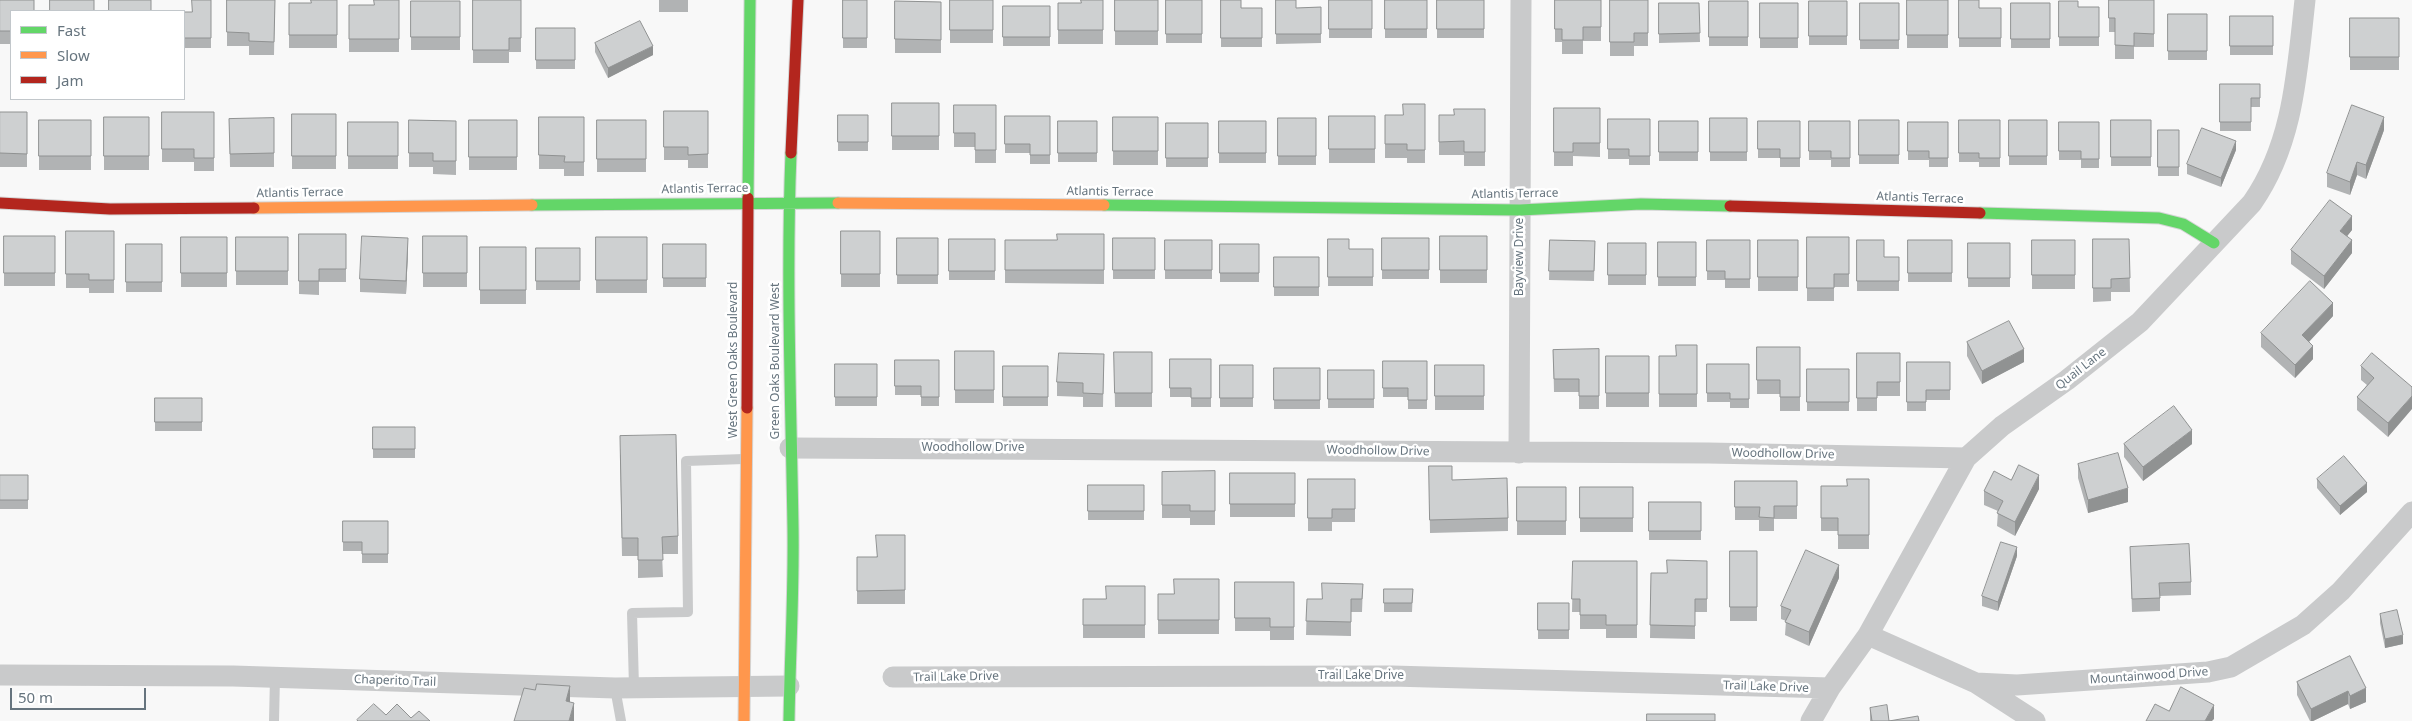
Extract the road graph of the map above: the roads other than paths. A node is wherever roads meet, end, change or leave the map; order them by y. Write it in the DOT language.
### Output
graph roads {
  1 [pos="750,0"];
  2 [pos="798,0"];
  3 [pos="1520,0"];
  4 [pos="2305,0"];
  5 [pos="789,202"];
  6 [pos="0,203"];
  7 [pos="749,203"];
  8 [pos="1520,210"];
  9 [pos="2214,243"];
  10 [pos="790,448"];
  11 [pos="1519,453"];
  12 [pos="1966,458"];
  13 [pos="748,459"];
  14 [pos="2412,512"];
  15 [pos="1868,635"];
  16 [pos="0,675"];
  17 [pos="274,677"];
  18 [pos="893,677"];
  19 [pos="1976,683"];
  20 [pos="744,686"];
  21 [pos="789,686"];
  22 [pos="624,687"];
  23 [pos="1830,688"];
  24 [pos="274,721"];
  25 [pos="621,721"];
  26 [pos="744,721"];
  27 [pos="789,721"];
  28 [pos="1811,721"];
  29 [pos="2035,721"];
  1 -- 7 [label="street, West Green Oaks Boulevard"];
  2 -- 5 [label="street, Green Oaks Boulevard West"];
  3 -- 8 [label="street, Bayview Drive"];
  4 -- 9 [label="street, Quail Lane"];
  5 -- 7 [label="street, Atlantis Terrace"];
  5 -- 8 [label="street, Atlantis Terrace"];
  5 -- 10 [label="street, Green Oaks Boulevard West"];
  6 -- 7 [label="street, Atlantis Terrace"];
  7 -- 13 [label="street, West Green Oaks Boulevard"];
  8 -- 9 [label="street, Atlantis Terrace"];
  8 -- 11 [label="street, Bayview Drive"];
  9 -- 12 [label="street, Quail Lane"];
  10 -- 11 [label="street, Woodhollow Drive"];
  10 -- 21 [label="street, Green Oaks Boulevard West"];
  11 -- 12 [label="street, Woodhollow Drive"];
  12 -- 15 [label="street, Quail Lane"];
  13 -- 20 [label="street, West Green Oaks Boulevard"];
  13 -- 22 [label="lane"];
  14 -- 19 [label="street, Mountainwood Drive"];
  15 -- 19 [label="street"];
  15 -- 23 [label="street, Quail Lane"];
  16 -- 17 [label="street, Chaperito Trail"];
  17 -- 22 [label="street, Chaperito Trail"];
  17 -- 24 [label="lane"];
  18 -- 23 [label="street, Trail Lake Drive"];
  19 -- 29 [label="street"];
  20 -- 21 [label="street, Chaperito Trail"];
  20 -- 22 [label="street, Chaperito Trail"];
  20 -- 26 [label="street, West Green Oaks Boulevard"];
  21 -- 27 [label="street, Green Oaks Boulevard West"];
  22 -- 25 [label="lane"];
  23 -- 28 [label="street, Quail Lane"];
}
